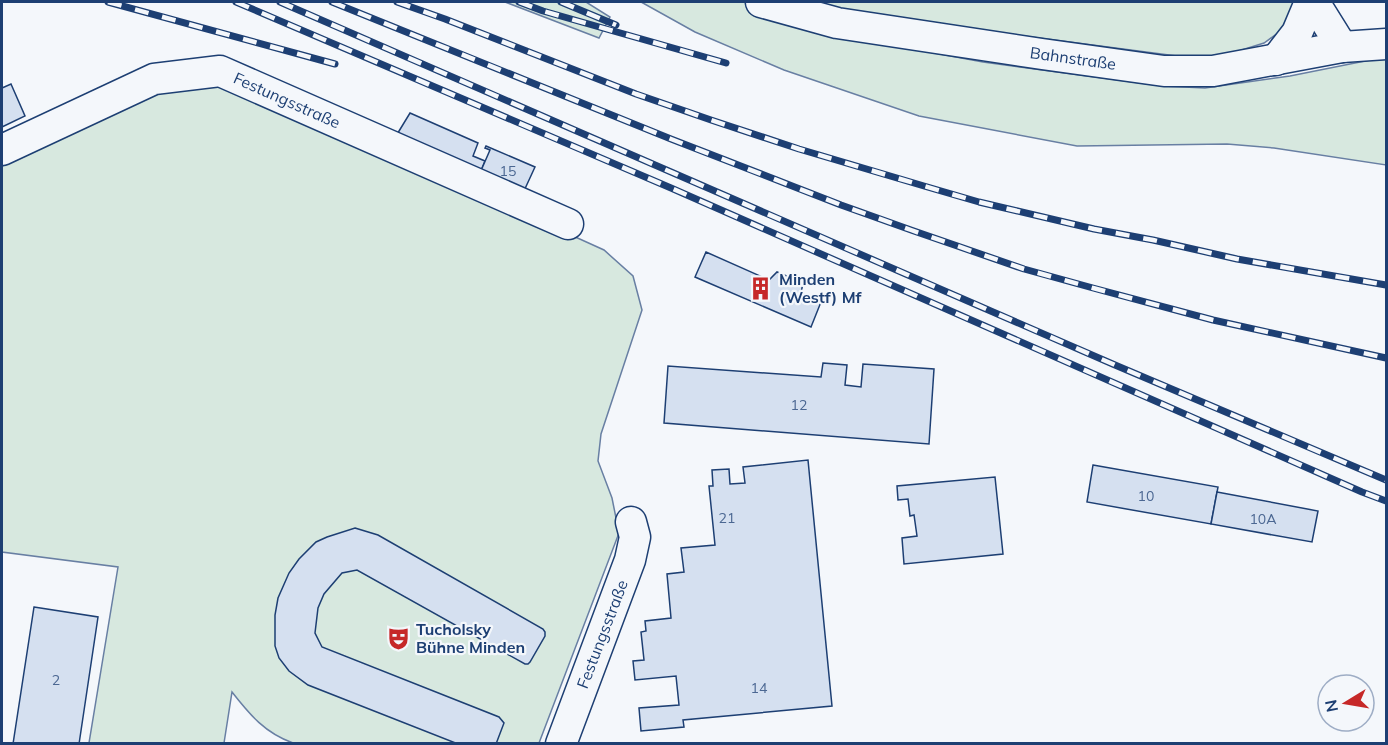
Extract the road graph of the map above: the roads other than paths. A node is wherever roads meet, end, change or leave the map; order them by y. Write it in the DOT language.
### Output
graph roads {
  1 [pos="761,2"];
  2 [pos="1312,2"];
  3 [pos="1386,44"];
  4 [pos="1342,46"];
  5 [pos="1276,60"];
  6 [pos="2,150"];
  7 [pos="568,224"];
  8 [pos="631,522"];
  9 [pos="561,744"];
  1 -- 5 [label="street, Bahnstraße"];
  2 -- 4 [label="street"];
  2 -- 5 [label="street"];
  3 -- 4 [label="street, Bahnstraße"];
  4 -- 5 [label="street, Bahnstraße"];
  6 -- 7 [label="street, Festungsstraße"];
  8 -- 9 [label="street, Festungsstraße"];
}
